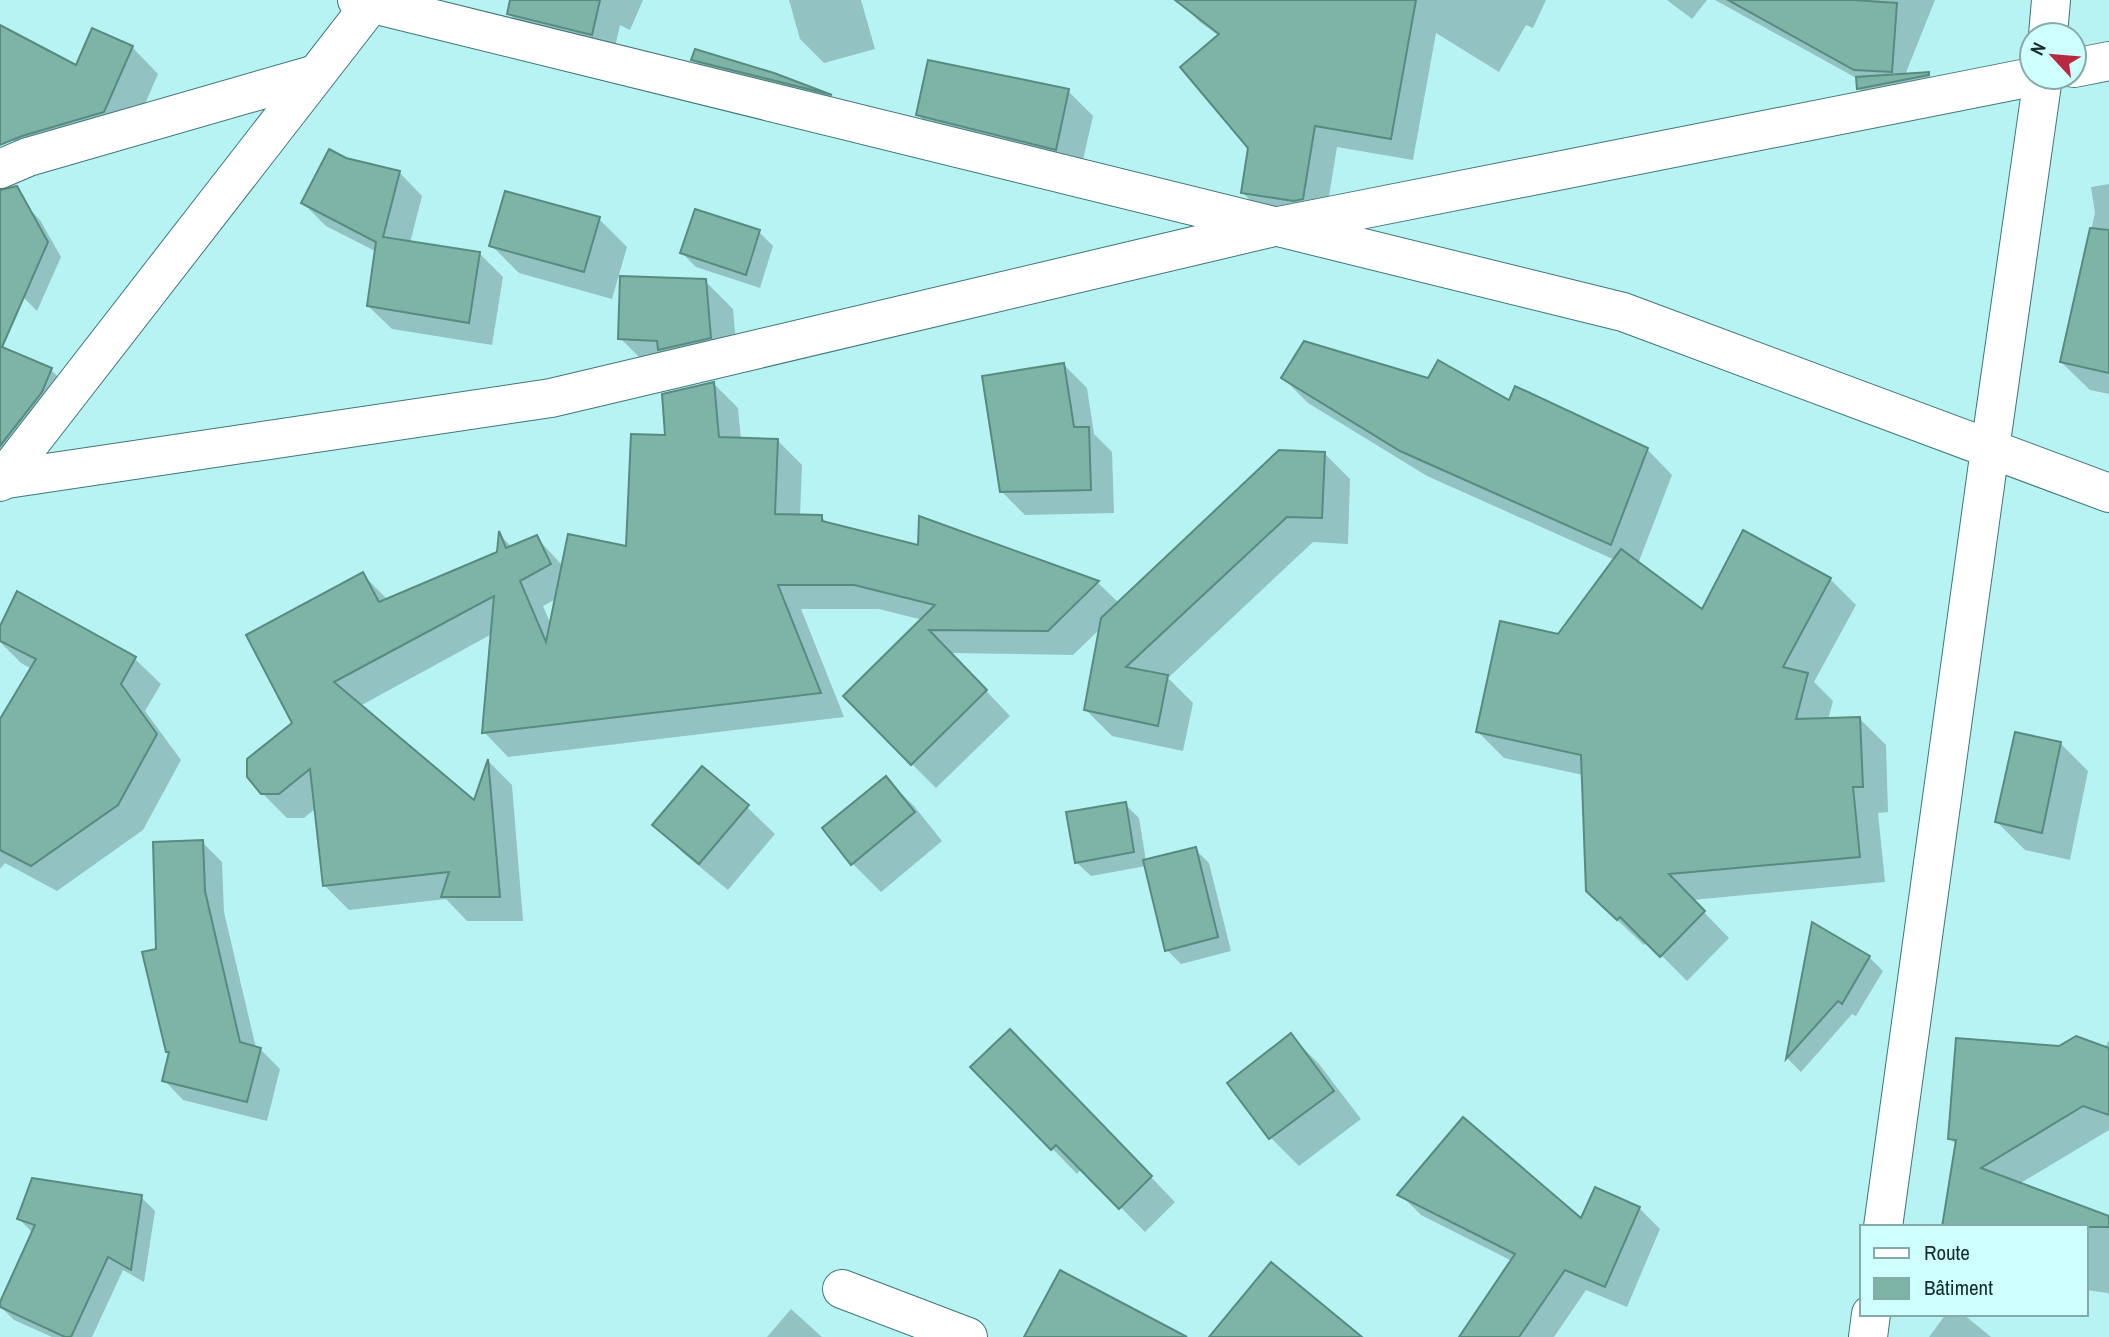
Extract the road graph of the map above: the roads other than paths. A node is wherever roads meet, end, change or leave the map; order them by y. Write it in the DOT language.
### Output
graph roads {
  1 [pos="2051,0"];
  2 [pos="367,2"];
  3 [pos="2049,21"];
  4 [pos="2109,61"];
  5 [pos="2088,65"];
  6 [pos="316,74"];
  7 [pos="2018,80"];
  8 [pos="2041,91"];
  9 [pos="0,169"];
  10 [pos="1274,227"];
  11 [pos="1990,449"];
  12 [pos="1,480"];
  13 [pos="2109,493"];
  14 [pos="1883,1225"];
  15 [pos="842,1289"];
  16 [pos="1871,1316"];
  17 [pos="968,1337"];
  18 [pos="1868,1337"];
  1 -- 3 [label="street"];
  2 -- 6 [label="street"];
  2 -- 10 [label="street"];
  4 -- 5 [label="street"];
  6 -- 9 [label="street"];
  6 -- 12 [label="street"];
  7 -- 10 [label="street"];
  8 -- 11 [label="street"];
  10 -- 11 [label="street"];
  10 -- 12 [label="street"];
  11 -- 13 [label="street"];
  11 -- 14 [label="street"];
  15 -- 17 [label="street"];
  16 -- 18 [label="street"];
}
